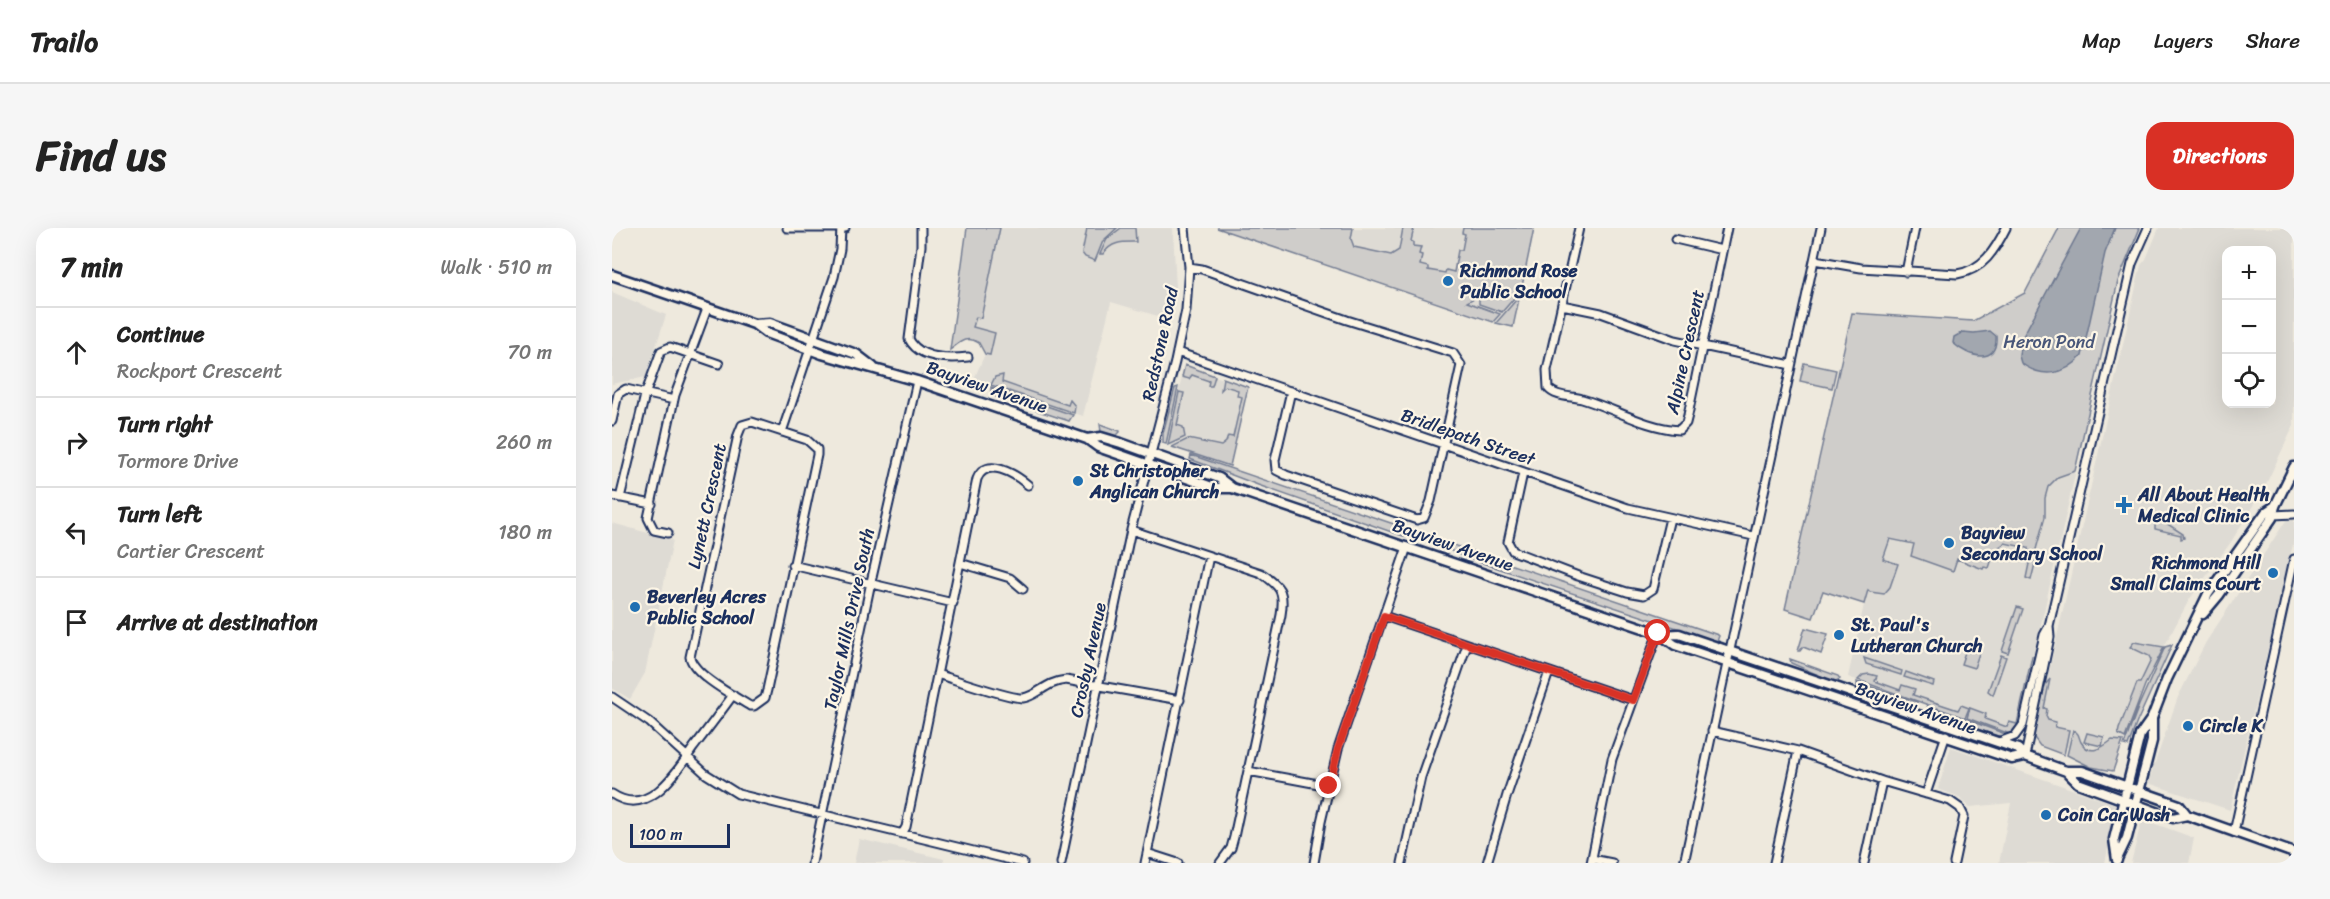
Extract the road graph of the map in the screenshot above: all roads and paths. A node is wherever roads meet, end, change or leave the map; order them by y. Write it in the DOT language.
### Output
graph roads {
  1 [pos="787,228"];
  2 [pos="843,228"];
  3 [pos="921,228"];
  4 [pos="1185,228"];
  5 [pos="1579,228"];
  6 [pos="1727,228"];
  7 [pos="1821,228"];
  8 [pos="1915,228"];
  9 [pos="2006,228"];
  10 [pos="2148,228"];
  11 [pos="1675,239"];
  12 [pos="1722,250"];
  13 [pos="1815,260"];
  14 [pos="1189,267"];
  15 [pos="1906,272"];
  16 [pos="612,275"];
  17 [pos="1562,305"];
  18 [pos="707,309"];
  19 [pos="754,324"];
  20 [pos="814,339"];
  21 [pos="1703,346"];
  22 [pos="810,350"];
  23 [pos="1177,352"];
  24 [pos="691,354"];
  25 [pos="968,357"];
  26 [pos="719,364"];
  27 [pos="1791,365"];
  28 [pos="875,369"];
  29 [pos="917,381"];
  30 [pos="1291,391"];
  31 [pos="645,395"];
  32 [pos="674,400"];
  33 [pos="612,421"];
  34 [pos="782,432"];
  35 [pos="1087,439"];
  36 [pos="1442,444"];
  37 [pos="1151,453"];
  38 [pos="1148,464"];
  39 [pos="2294,467"];
  40 [pos="1522,473"];
  41 [pos="2291,484"];
  42 [pos="1028,485"];
  43 [pos="1232,488"];
  44 [pos="616,497"];
  45 [pos="652,504"];
  46 [pos="2274,511"];
  47 [pos="2294,514"];
  48 [pos="1670,518"];
  49 [pos="1131,531"];
  50 [pos="668,533"];
  51 [pos="1753,536"];
  52 [pos="1407,547"];
  53 [pos="1209,556"];
  54 [pos="2294,559"];
  55 [pos="960,563"];
  56 [pos="792,565"];
  57 [pos="871,582"];
  58 [pos="1023,589"];
  59 [pos="953,603"];
  60 [pos="1384,616"];
  61 [pos="2049,626"];
  62 [pos="1660,634"];
  63 [pos="1467,645"];
  64 [pos="1731,651"];
  65 [pos="1728,663"];
  66 [pos="1549,672"];
  67 [pos="937,674"];
  68 [pos="1098,686"];
  69 [pos="733,695"];
  70 [pos="612,697"];
  71 [pos="1180,700"];
  72 [pos="1633,700"];
  73 [pos="2152,718"];
  74 [pos="1712,731"];
  75 [pos="1946,735"];
  76 [pos="1997,742"];
  77 [pos="1798,752"];
  78 [pos="2025,756"];
  79 [pos="687,758"];
  80 [pos="1248,771"];
  81 [pos="2066,771"];
  82 [pos="1882,781"];
  83 [pos="1329,786"];
  84 [pos="2128,786"];
  85 [pos="2139,790"];
  86 [pos="612,794"];
  87 [pos="1926,794"];
  88 [pos="2124,799"];
  89 [pos="2135,803"];
  90 [pos="2187,815"];
  91 [pos="821,816"];
  92 [pos="2234,832"];
  93 [pos="902,834"];
  94 [pos="1147,853"];
  95 [pos="2294,853"];
  96 [pos="1591,861"];
  97 [pos="2116,861"];
  98 [pos="812,863"];
  99 [pos="1023,863"];
  100 [pos="1061,863"];
  101 [pos="1145,863"];
  102 [pos="1178,863"];
  103 [pos="1220,863"];
  104 [pos="1314,863"];
  105 [pos="1402,863"];
  106 [pos="1487,863"];
  107 [pos="1612,863"];
  108 [pos="1684,863"];
  109 [pos="1774,863"];
  110 [pos="1864,863"];
  111 [pos="1954,863"];
  1 -- 2 [label="street"];
  2 -- 20 [label="street"];
  3 -- 25 [label="street"];
  4 -- 14 [label="street, Redstone Road"];
  5 -- 17 [label="street, Alpine Crescent"];
  6 -- 12 [label="street, Alpine Crescent"];
  7 -- 13 [label="street"];
  8 -- 15 [label="street"];
  9 -- 15 [label="street"];
  10 -- 61 [label="street"];
  11 -- 12 [label="street"];
  12 -- 21 [label="street, Alpine Crescent"];
  13 -- 15 [label="street"];
  13 -- 27 [label="street"];
  14 -- 23 [label="street, Redstone Road"];
  14 -- 36 [label="street"];
  16 -- 18 [label="main road, Bayview Avenue"];
  17 -- 21 [label="street"];
  17 -- 21 [label="street, Alpine Crescent"];
  18 -- 19 [label="main road, Bayview Avenue"];
  18 -- 24 [label="street"];
  19 -- 20 [label="main road, Bayview Avenue"];
  19 -- 22 [label="main road, Bayview Avenue"];
  20 -- 22 [label="street"];
  20 -- 28 [label="main road, Bayview Avenue"];
  21 -- 27 [label="street"];
  22 -- 28 [label="main road, Bayview Avenue"];
  22 -- 34 [label="street"];
  23 -- 30 [label="street, Bridlepath Street"];
  23 -- 37 [label="street, Redstone Road"];
  24 -- 26 [label="street"];
  24 -- 31 [label="street"];
  24 -- 32 [label="street"];
  27 -- 51 [label="street"];
  28 -- 29 [label="main road, Bayview Avenue"];
  29 -- 35 [label="main road, Bayview Avenue"];
  29 -- 57 [label="street, Taylor Mills Drive South"];
  30 -- 36 [label="street, Bridlepath Street"];
  30 -- 36 [label="street"];
  31 -- 32 [label="street"];
  31 -- 33 [label="street"];
  31 -- 44 [label="street"];
  32 -- 45 [label="street"];
  34 -- 56 [label="street, Lynett Crescent"];
  34 -- 69 [label="street, Lynett Crescent"];
  35 -- 37 [label="main road, Bayview Avenue"];
  35 -- 38 [label="main road, Bayview Avenue"];
  36 -- 40 [label="street, Bridlepath Street"];
  37 -- 38 [label="street, Redstone Road"];
  37 -- 43 [label="main road, Bayview Avenue"];
  38 -- 43 [label="main road, Bayview Avenue"];
  38 -- 49 [label="street, Crosby Avenue"];
  39 -- 41 [label="main road"];
  40 -- 48 [label="street, Bridlepath Street"];
  40 -- 48 [label="street"];
  41 -- 46 [label="main road"];
  42 -- 55 [label="street"];
  43 -- 52 [label="main road, Bayview Avenue"];
  44 -- 45 [label="street"];
  45 -- 50 [label="street"];
  46 -- 47 [label="street"];
  46 -- 73 [label="main road"];
  48 -- 51 [label="street, Bridlepath Street"];
  49 -- 53 [label="street"];
  49 -- 68 [label="street, Crosby Avenue"];
  51 -- 64 [label="street"];
  52 -- 60 [label="street"];
  52 -- 62 [label="main road, Bayview Avenue"];
  53 -- 71 [label="street"];
  53 -- 80 [label="street"];
  54 -- 92 [label="street"];
  55 -- 58 [label="street"];
  55 -- 59 [label="street"];
  56 -- 57 [label="street"];
  56 -- 69 [label="street, Lynett Crescent"];
  57 -- 59 [label="street"];
  57 -- 91 [label="street, Taylor Mills Drive South"];
  59 -- 67 [label="street"];
  60 -- 63 [label="street"];
  60 -- 83 [label="street"];
  61 -- 76 [label="street"];
  61 -- 78 [label="street"];
  62 -- 64 [label="main road, Bayview Avenue"];
  62 -- 65 [label="main road, Bayview Avenue"];
  62 -- 72 [label="street"];
  63 -- 66 [label="street"];
  63 -- 105 [label="street"];
  64 -- 65 [label="street"];
  64 -- 76 [label="main road, Bayview Avenue"];
  65 -- 74 [label="street"];
  65 -- 75 [label="main road, Bayview Avenue"];
  66 -- 72 [label="street"];
  66 -- 106 [label="street"];
  67 -- 68 [label="street"];
  67 -- 93 [label="street"];
  68 -- 71 [label="street"];
  68 -- 100 [label="street, Crosby Avenue"];
  69 -- 79 [label="street"];
  70 -- 79 [label="street"];
  71 -- 94 [label="street"];
  72 -- 96 [label="street"];
  73 -- 84 [label="main road"];
  73 -- 85 [label="main road"];
  74 -- 77 [label="street"];
  74 -- 108 [label="street"];
  75 -- 78 [label="main road, Bayview Avenue"];
  75 -- 87 [label="street"];
  76 -- 78 [label="main road, Bayview Avenue"];
  77 -- 82 [label="street"];
  77 -- 109 [label="street"];
  78 -- 81 [label="main road, Bayview Avenue"];
  79 -- 86 [label="street"];
  79 -- 91 [label="street"];
  80 -- 83 [label="street"];
  80 -- 103 [label="street"];
  81 -- 84 [label="main road, Bayview Avenue"];
  81 -- 88 [label="main road, Bayview Avenue"];
  82 -- 87 [label="street"];
  82 -- 110 [label="street"];
  83 -- 104 [label="street"];
  84 -- 85 [label="main road, Bayview Avenue"];
  84 -- 88 [label="main road"];
  85 -- 89 [label="main road"];
  85 -- 90 [label="main road, Bayview Avenue"];
  87 -- 111 [label="street"];
  88 -- 89 [label="main road, Bayview Avenue"];
  88 -- 97 [label="main road"];
  89 -- 90 [label="main road, Bayview Avenue"];
  89 -- 97 [label="main road"];
  90 -- 92 [label="main road, Bayview Avenue"];
  91 -- 93 [label="street"];
  91 -- 98 [label="street, Taylor Mills Drive South"];
  92 -- 95 [label="main road, Bayview Avenue"];
  93 -- 99 [label="street"];
  94 -- 101 [label="street"];
  94 -- 102 [label="street"];
  96 -- 107 [label="street"];
}
